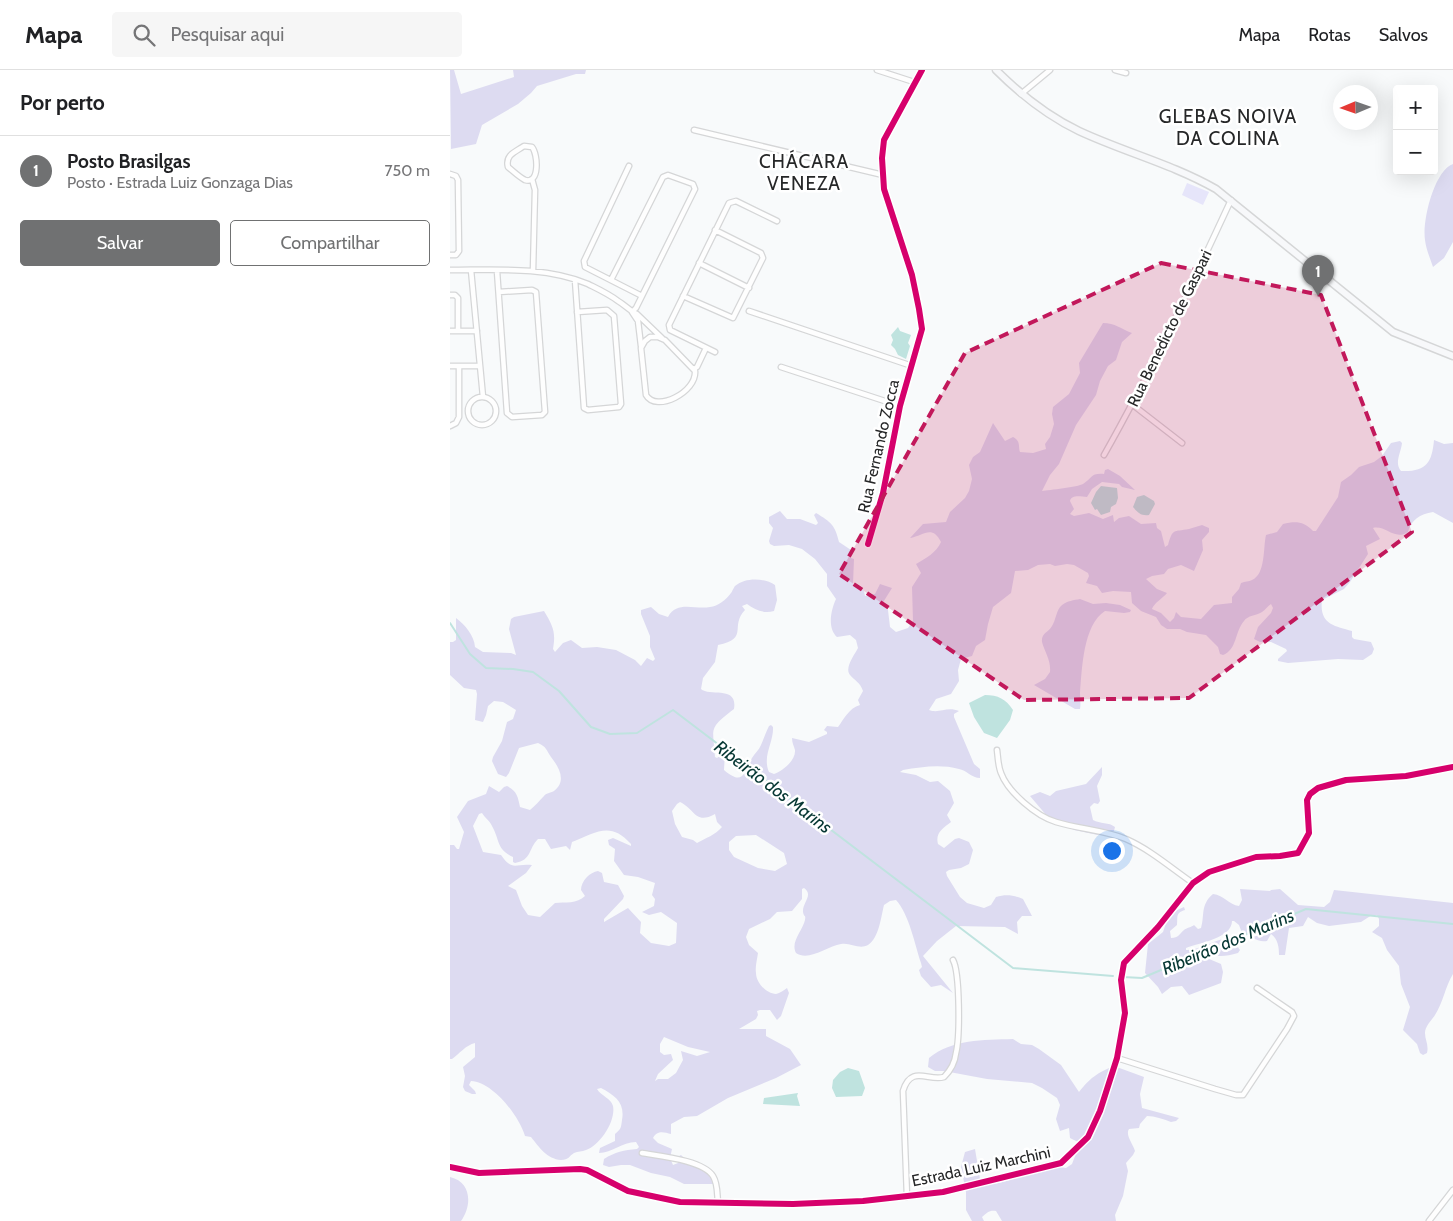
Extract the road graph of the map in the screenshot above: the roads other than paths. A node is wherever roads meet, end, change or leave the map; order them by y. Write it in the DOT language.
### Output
graph roads {
  1 [pos="877,70"];
  2 [pos="922,70"];
  3 [pos="996,70"];
  4 [pos="1050,70"];
  5 [pos="1115,70"];
  6 [pos="1126,72"];
  7 [pos="914,82"];
  8 [pos="1021,94"];
  9 [pos="694,130"];
  10 [pos="629,166"];
  11 [pos="450,174"];
  12 [pos="883,175"];
  13 [pos="532,179"];
  14 [pos="1231,200"];
  15 [pos="778,221"];
  16 [pos="715,230"];
  17 [pos="450,255"];
  18 [pos="699,263"];
  19 [pos="450,270"];
  20 [pos="471,270"];
  21 [pos="497,271"];
  22 [pos="533,271"];
  23 [pos="575,280"];
  24 [pos="611,280"];
  25 [pos="749,288"];
  26 [pos="498,292"];
  27 [pos="450,295"];
  28 [pos="642,296"];
  29 [pos="683,296"];
  30 [pos="749,311"];
  31 [pos="577,312"];
  32 [pos="632,312"];
  33 [pos="450,330"];
  34 [pos="458,331"];
  35 [pos="477,331"];
  36 [pos="662,338"];
  37 [pos="641,348"];
  38 [pos="706,348"];
  39 [pos="715,352"];
  40 [pos="1453,356"];
  41 [pos="450,366"];
  42 [pos="459,366"];
  43 [pos="480,366"];
  44 [pos="912,366"];
  45 [pos="781,367"];
  46 [pos="694,369"];
  47 [pos="483,397"];
  48 [pos="1133,405"];
  49 [pos="900,406"];
  50 [pos="450,426"];
  51 [pos="1182,443"];
  52 [pos="1104,455"];
  53 [pos="868,544"];
  54 [pos="997,750"];
  55 [pos="1453,767"];
  56 [pos="1193,883"];
  57 [pos="953,960"];
  58 [pos="1257,988"];
  59 [pos="1117,1058"];
  60 [pos="642,1153"];
  61 [pos="450,1167"];
  62 [pos="1453,1190"];
  63 [pos="906,1197"];
  64 [pos="718,1203"];
  65 [pos="1429,1221"];
  1 -- 7 [label="street"];
  2 -- 7 [label="street, Rua Fernando Zocca"];
  3 -- 8 [label="main road"];
  4 -- 8 [label="street"];
  5 -- 6 [label="street"];
  7 -- 12 [label="street, Rua Fernando Zocca"];
  8 -- 14 [label="main road"];
  9 -- 12 [label="street"];
  10 -- 24 [label="street"];
  11 -- 17 [label="street"];
  12 -- 44 [label="street, Rua Fernando Zocca"];
  13 -- 13 [label="street"];
  13 -- 22 [label="street"];
  14 -- 40 [label="main road"];
  14 -- 48 [label="street, Rua Benedicto de Gaspari"];
  15 -- 16 [label="street"];
  16 -- 18 [label="street"];
  16 -- 25 [label="street"];
  18 -- 25 [label="street"];
  18 -- 29 [label="street"];
  19 -- 20 [label="street"];
  20 -- 21 [label="street"];
  20 -- 35 [label="street"];
  21 -- 22 [label="street"];
  21 -- 26 [label="street"];
  22 -- 23 [label="street"];
  23 -- 31 [label="street"];
  23 -- 32 [label="street"];
  24 -- 28 [label="street"];
  24 -- 28 [label="street"];
  25 -- 29 [label="street"];
  26 -- 26 [label="street"];
  27 -- 34 [label="street"];
  28 -- 32 [label="street"];
  29 -- 38 [label="street"];
  30 -- 44 [label="street"];
  31 -- 31 [label="street"];
  32 -- 36 [label="street"];
  32 -- 37 [label="street"];
  33 -- 34 [label="street"];
  34 -- 35 [label="street"];
  35 -- 43 [label="street"];
  36 -- 37 [label="street"];
  36 -- 46 [label="street"];
  37 -- 46 [label="street"];
  38 -- 39 [label="street"];
  38 -- 46 [label="street"];
  41 -- 42 [label="street"];
  42 -- 43 [label="street"];
  42 -- 50 [label="street"];
  43 -- 47 [label="street"];
  44 -- 49 [label="street, Rua Fernando Zocca"];
  45 -- 49 [label="street"];
  47 -- 47 [label="street"];
  48 -- 51 [label="street"];
  48 -- 52 [label="street, Rua Benedicto de Gaspari"];
  49 -- 53 [label="street, Rua Fernando Zocca"];
  54 -- 56 [label="street"];
  55 -- 56 [label="street, Estrada Luiz Marchini"];
  56 -- 59 [label="street, Estrada Luiz Marchini"];
  57 -- 63 [label="street"];
  58 -- 59 [label="street"];
  59 -- 63 [label="street, Estrada Luiz Marchini"];
  60 -- 64 [label="street"];
  61 -- 64 [label="street, Estrada Luiz Marchini"];
  62 -- 65 [label="street"];
  63 -- 64 [label="street, Estrada Luiz Marchini"];
}
